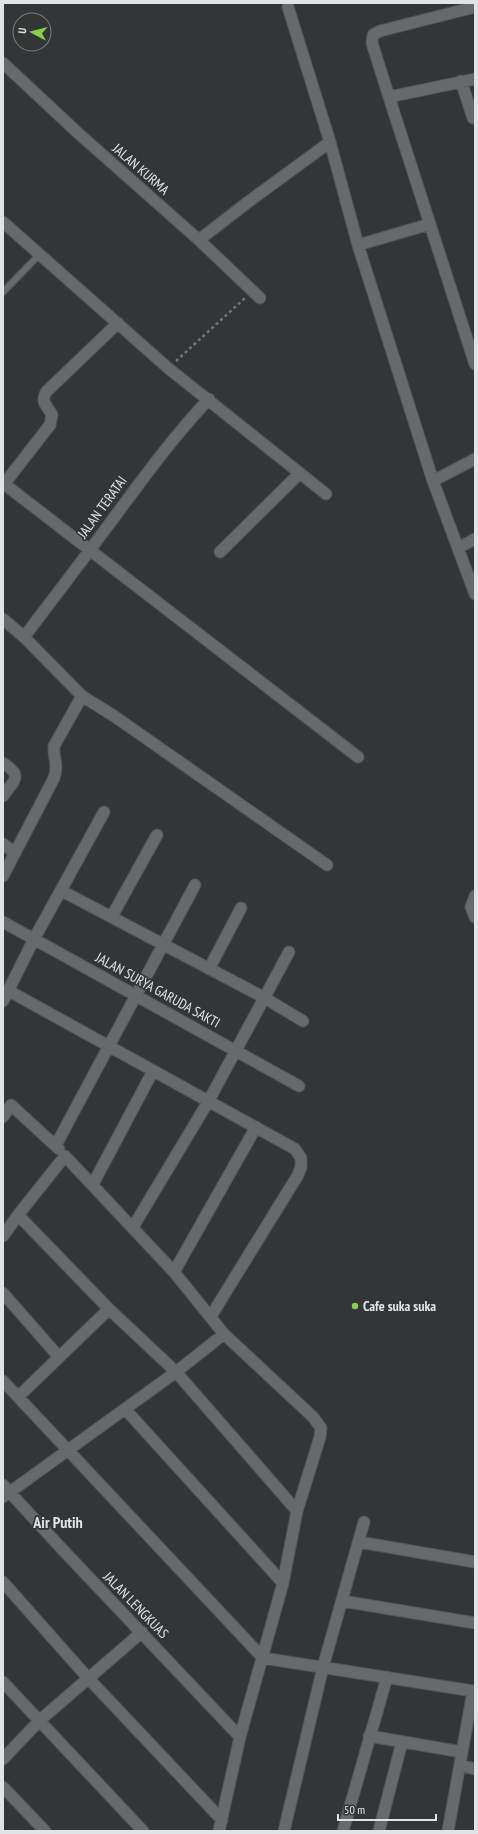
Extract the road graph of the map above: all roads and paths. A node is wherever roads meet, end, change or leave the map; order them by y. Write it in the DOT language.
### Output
graph roads {
  1 [pos="475,6"];
  2 [pos="288,7"];
  3 [pos="3,63"];
  4 [pos="475,79"];
  5 [pos="461,81"];
  6 [pos="389,97"];
  7 [pos="474,120"];
  8 [pos="330,142"];
  9 [pos="3,222"];
  10 [pos="430,224"];
  11 [pos="199,240"];
  12 [pos="358,245"];
  13 [pos="39,255"];
  14 [pos="3,292"];
  15 [pos="256,295"];
  16 [pos="118,323"];
  17 [pos="475,364"];
  18 [pos="168,368"];
  19 [pos="209,399"];
  20 [pos="475,459"];
  21 [pos="300,473"];
  22 [pos="433,481"];
  23 [pos="4,483"];
  24 [pos="326,494"];
  25 [pos="475,539"];
  26 [pos="458,548"];
  27 [pos="89,550"];
  28 [pos="220,552"];
  29 [pos="475,594"];
  30 [pos="3,620"];
  31 [pos="24,637"];
  32 [pos="82,696"];
  33 [pos="358,757"];
  34 [pos="3,763"];
  35 [pos="3,796"];
  36 [pos="104,812"];
  37 [pos="157,835"];
  38 [pos="3,844"];
  39 [pos="15,853"];
  40 [pos="327,865"];
  41 [pos="3,876"];
  42 [pos="195,885"];
  43 [pos="62,891"];
  44 [pos="475,896"];
  45 [pos="241,908"];
  46 [pos="112,916"];
  47 [pos="475,917"];
  48 [pos="3,922"];
  49 [pos="34,939"];
  50 [pos="162,945"];
  51 [pos="289,952"];
  52 [pos="209,969"];
  53 [pos="9,991"];
  54 [pos="136,996"];
  55 [pos="263,997"];
  56 [pos="3,1001"];
  57 [pos="303,1021"];
  58 [pos="108,1046"];
  59 [pos="235,1049"];
  60 [pos="154,1071"];
  61 [pos="299,1086"];
  62 [pos="208,1102"];
  63 [pos="3,1117"];
  64 [pos="256,1127"];
  65 [pos="56,1145"];
  66 [pos="65,1156"];
  67 [pos="93,1184"];
  68 [pos="18,1215"];
  69 [pos="133,1227"];
  70 [pos="3,1236"];
  71 [pos="174,1272"];
  72 [pos="3,1293"];
  73 [pos="109,1309"];
  74 [pos="211,1316"];
  75 [pos="224,1334"];
  76 [pos="59,1357"];
  77 [pos="176,1372"];
  78 [pos="3,1381"];
  79 [pos="18,1397"];
  80 [pos="125,1409"];
  81 [pos="68,1451"];
  82 [pos="5,1491"];
  83 [pos="298,1511"];
  84 [pos="364,1522"];
  85 [pos="359,1542"];
  86 [pos="475,1562"];
  87 [pos="3,1582"];
  88 [pos="282,1583"];
  89 [pos="342,1601"];
  90 [pos="475,1623"];
  91 [pos="142,1632"];
  92 [pos="263,1658"];
  93 [pos="323,1667"];
  94 [pos="387,1677"];
  95 [pos="88,1678"];
  96 [pos="3,1682"];
  97 [pos="474,1691"];
  98 [pos="39,1721"];
  99 [pos="369,1736"];
  100 [pos="240,1737"];
  101 [pos="402,1742"];
  102 [pos="462,1752"];
  103 [pos="3,1759"];
  104 [pos="460,1765"];
  105 [pos="475,1769"];
  106 [pos="3,1787"];
  107 [pos="220,1826"];
  108 [pos="45,1831"];
  109 [pos="143,1831"];
  110 [pos="284,1831"];
  111 [pos="343,1831"];
  112 [pos="379,1831"];
  113 [pos="448,1831"];
  1 -- 6 [label="street"];
  2 -- 8 [label="street"];
  3 -- 11 [label="street, JALAN KURMA"];
  4 -- 5 [label="street"];
  5 -- 6 [label="street"];
  5 -- 7 [label="street"];
  6 -- 10 [label="street"];
  8 -- 11 [label="street"];
  8 -- 12 [label="street"];
  9 -- 13 [label="street"];
  10 -- 12 [label="street"];
  10 -- 17 [label="street"];
  11 -- 15 [label="street, JALAN KURMA"];
  12 -- 22 [label="street"];
  13 -- 14 [label="lane"];
  13 -- 16 [label="street"];
  15 -- 18 [label="path"];
  16 -- 18 [label="street"];
  16 -- 23 [label="street"];
  18 -- 19 [label="street"];
  19 -- 21 [label="street"];
  19 -- 27 [label="street, JALAN TERATAI"];
  20 -- 22 [label="street"];
  21 -- 24 [label="street"];
  21 -- 28 [label="street"];
  22 -- 26 [label="street"];
  23 -- 27 [label="street"];
  25 -- 26 [label="street"];
  26 -- 29 [label="street"];
  27 -- 31 [label="street, JALAN TERATAI"];
  27 -- 33 [label="street"];
  30 -- 31 [label="street"];
  31 -- 32 [label="street"];
  32 -- 39 [label="street"];
  32 -- 40 [label="street"];
  34 -- 35 [label="street"];
  36 -- 43 [label="street"];
  37 -- 46 [label="street"];
  38 -- 39 [label="street"];
  39 -- 41 [label="street"];
  42 -- 50 [label="street"];
  43 -- 46 [label="street"];
  43 -- 49 [label="street"];
  44 -- 47 [label="street"];
  45 -- 52 [label="street"];
  46 -- 50 [label="street"];
  48 -- 49 [label="street, JALAN SURYA GARUDA SAKTI"];
  49 -- 53 [label="street"];
  49 -- 54 [label="street, JALAN SURYA GARUDA SAKTI"];
  50 -- 52 [label="street"];
  50 -- 54 [label="street"];
  51 -- 55 [label="street"];
  52 -- 55 [label="street"];
  53 -- 56 [label="street"];
  53 -- 58 [label="street"];
  54 -- 58 [label="street"];
  54 -- 59 [label="street, JALAN SURYA GARUDA SAKTI"];
  55 -- 57 [label="street"];
  55 -- 59 [label="street"];
  58 -- 60 [label="street"];
  58 -- 65 [label="street"];
  59 -- 61 [label="street, JALAN SURYA GARUDA SAKTI"];
  59 -- 62 [label="street"];
  60 -- 62 [label="street"];
  60 -- 67 [label="street"];
  62 -- 64 [label="street"];
  62 -- 69 [label="street"];
  63 -- 65 [label="street"];
  64 -- 71 [label="street"];
  64 -- 74 [label="street"];
  65 -- 66 [label="street"];
  66 -- 67 [label="street"];
  66 -- 68 [label="street"];
  67 -- 69 [label="street"];
  68 -- 70 [label="street"];
  68 -- 73 [label="street"];
  69 -- 71 [label="street"];
  71 -- 74 [label="street"];
  72 -- 76 [label="street"];
  73 -- 76 [label="street"];
  73 -- 77 [label="street"];
  74 -- 75 [label="street"];
  75 -- 77 [label="street"];
  75 -- 83 [label="street"];
  76 -- 79 [label="street"];
  77 -- 80 [label="street"];
  77 -- 83 [label="street"];
  78 -- 79 [label="street"];
  79 -- 81 [label="street"];
  80 -- 81 [label="street"];
  80 -- 88 [label="street"];
  81 -- 82 [label="street"];
  81 -- 92 [label="street"];
  82 -- 91 [label="street, JALAN LENGKUAS"];
  83 -- 88 [label="street"];
  84 -- 85 [label="street"];
  85 -- 86 [label="street"];
  85 -- 89 [label="street"];
  87 -- 95 [label="street"];
  88 -- 92 [label="street"];
  89 -- 90 [label="street"];
  89 -- 93 [label="street"];
  91 -- 95 [label="street"];
  91 -- 100 [label="street, JALAN LENGKUAS"];
  92 -- 93 [label="street"];
  92 -- 100 [label="street"];
  93 -- 94 [label="street"];
  93 -- 110 [label="street"];
  94 -- 97 [label="street"];
  94 -- 99 [label="street"];
  95 -- 98 [label="street"];
  95 -- 107 [label="street"];
  96 -- 98 [label="street"];
  97 -- 102 [label="street"];
  98 -- 103 [label="street"];
  98 -- 109 [label="street"];
  99 -- 101 [label="street"];
  99 -- 111 [label="street"];
  100 -- 107 [label="street"];
  101 -- 102 [label="street"];
  101 -- 112 [label="street"];
  102 -- 104 [label="street"];
  104 -- 105 [label="street"];
  104 -- 113 [label="street"];
  106 -- 108 [label="street"];
}
